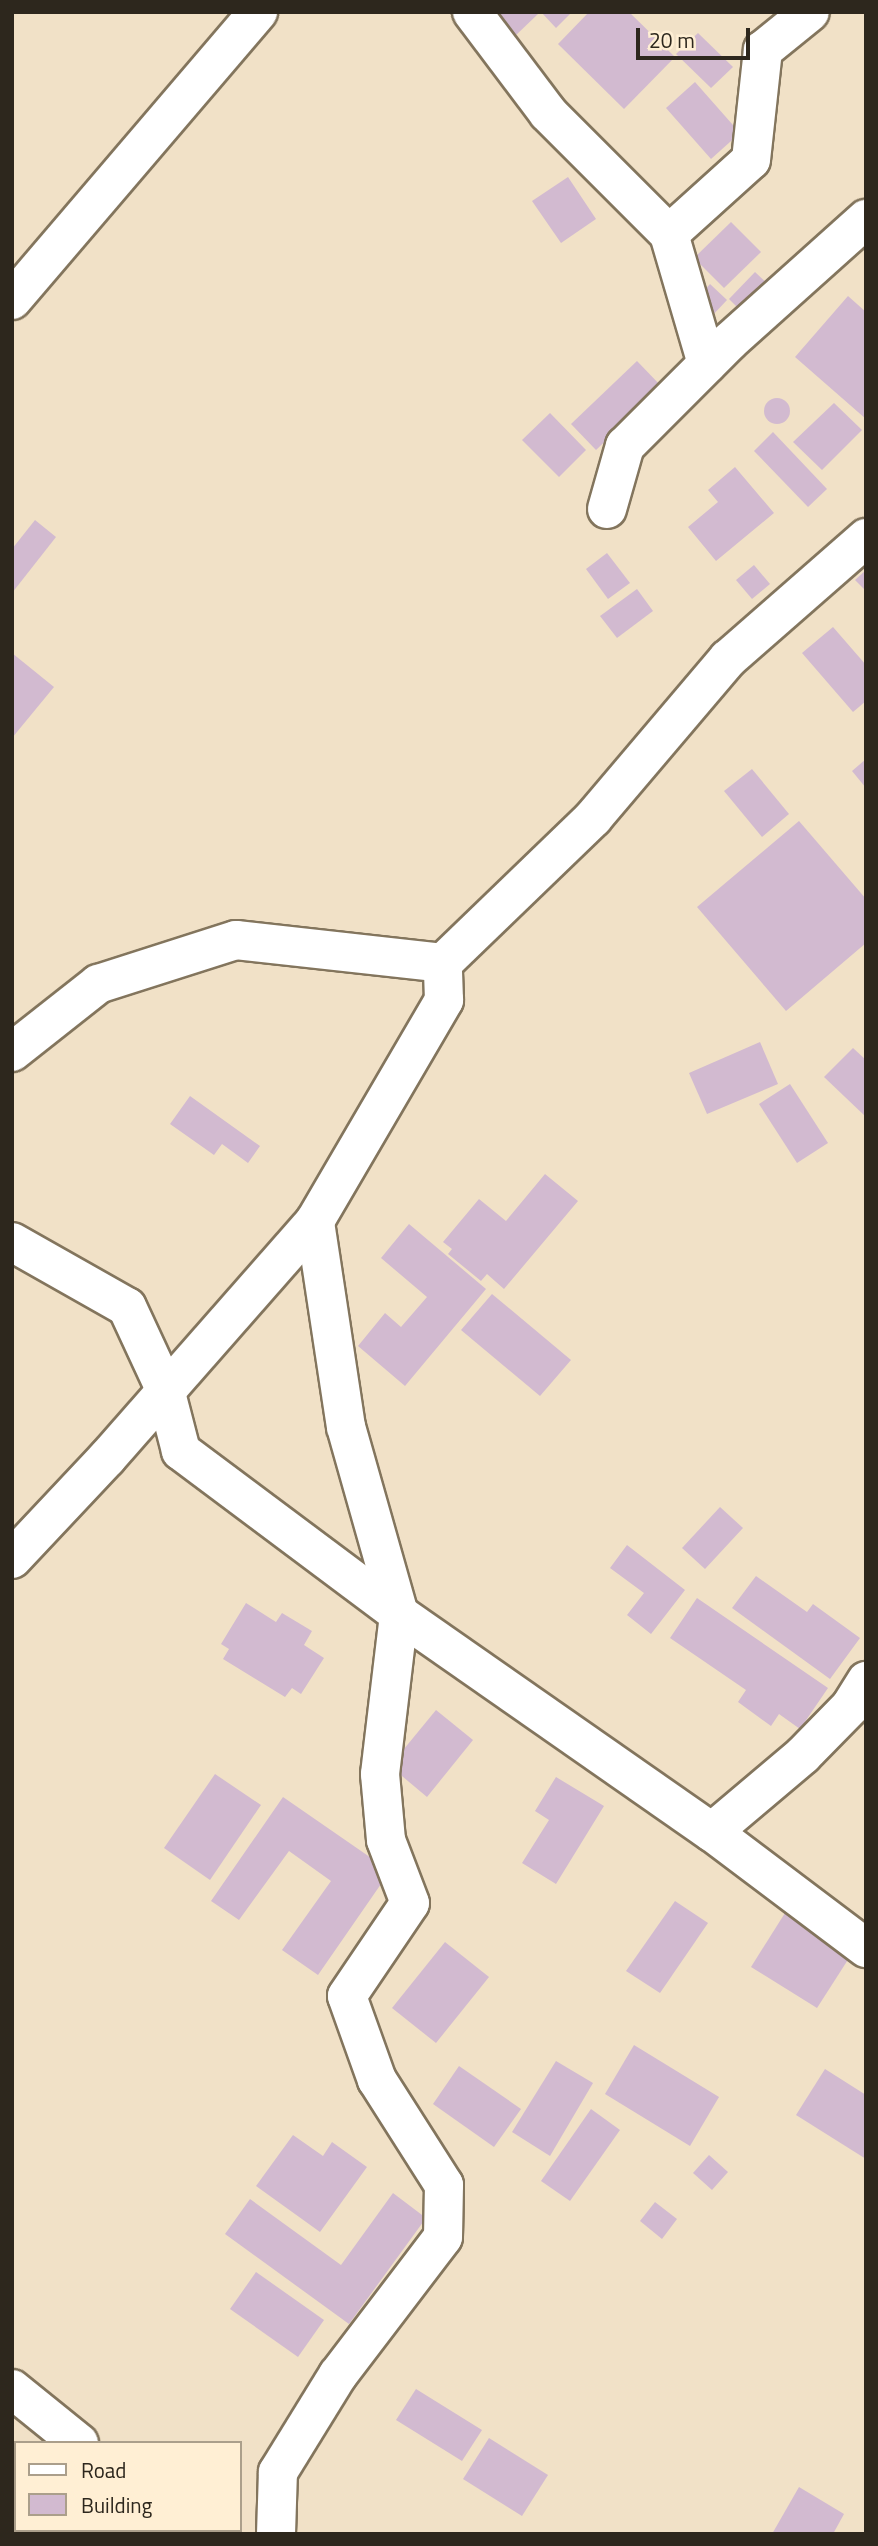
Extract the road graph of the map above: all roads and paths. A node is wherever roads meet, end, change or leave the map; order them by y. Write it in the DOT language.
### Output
graph roads {
  1 [pos="258,12"];
  2 [pos="472,12"];
  3 [pos="810,12"];
  4 [pos="866,219"];
  5 [pos="669,234"];
  6 [pos="12,300"];
  7 [pos="707,364"];
  8 [pos="607,509"];
  9 [pos="866,538"];
  10 [pos="443,963"];
  11 [pos="12,1052"];
  12 [pos="315,1221"];
  13 [pos="12,1241"];
  14 [pos="165,1389"];
  15 [pos="12,1559"];
  16 [pos="399,1614"];
  17 [pos="866,1681"];
  18 [pos="712,1832"];
  19 [pos="866,1948"];
  20 [pos="12,2389"];
  21 [pos="77,2441"];
  22 [pos="276,2534"];
  1 -- 6 [label="street"];
  2 -- 5 [label="street"];
  3 -- 5 [label="street"];
  4 -- 7 [label="street"];
  5 -- 7 [label="street"];
  7 -- 8 [label="street"];
  9 -- 10 [label="street"];
  10 -- 11 [label="street"];
  10 -- 12 [label="street"];
  12 -- 14 [label="street"];
  12 -- 16 [label="street"];
  13 -- 14 [label="street"];
  14 -- 15 [label="street"];
  14 -- 16 [label="street"];
  16 -- 18 [label="street"];
  16 -- 22 [label="street"];
  17 -- 18 [label="street"];
  18 -- 19 [label="street"];
  20 -- 21 [label="street"];
}
